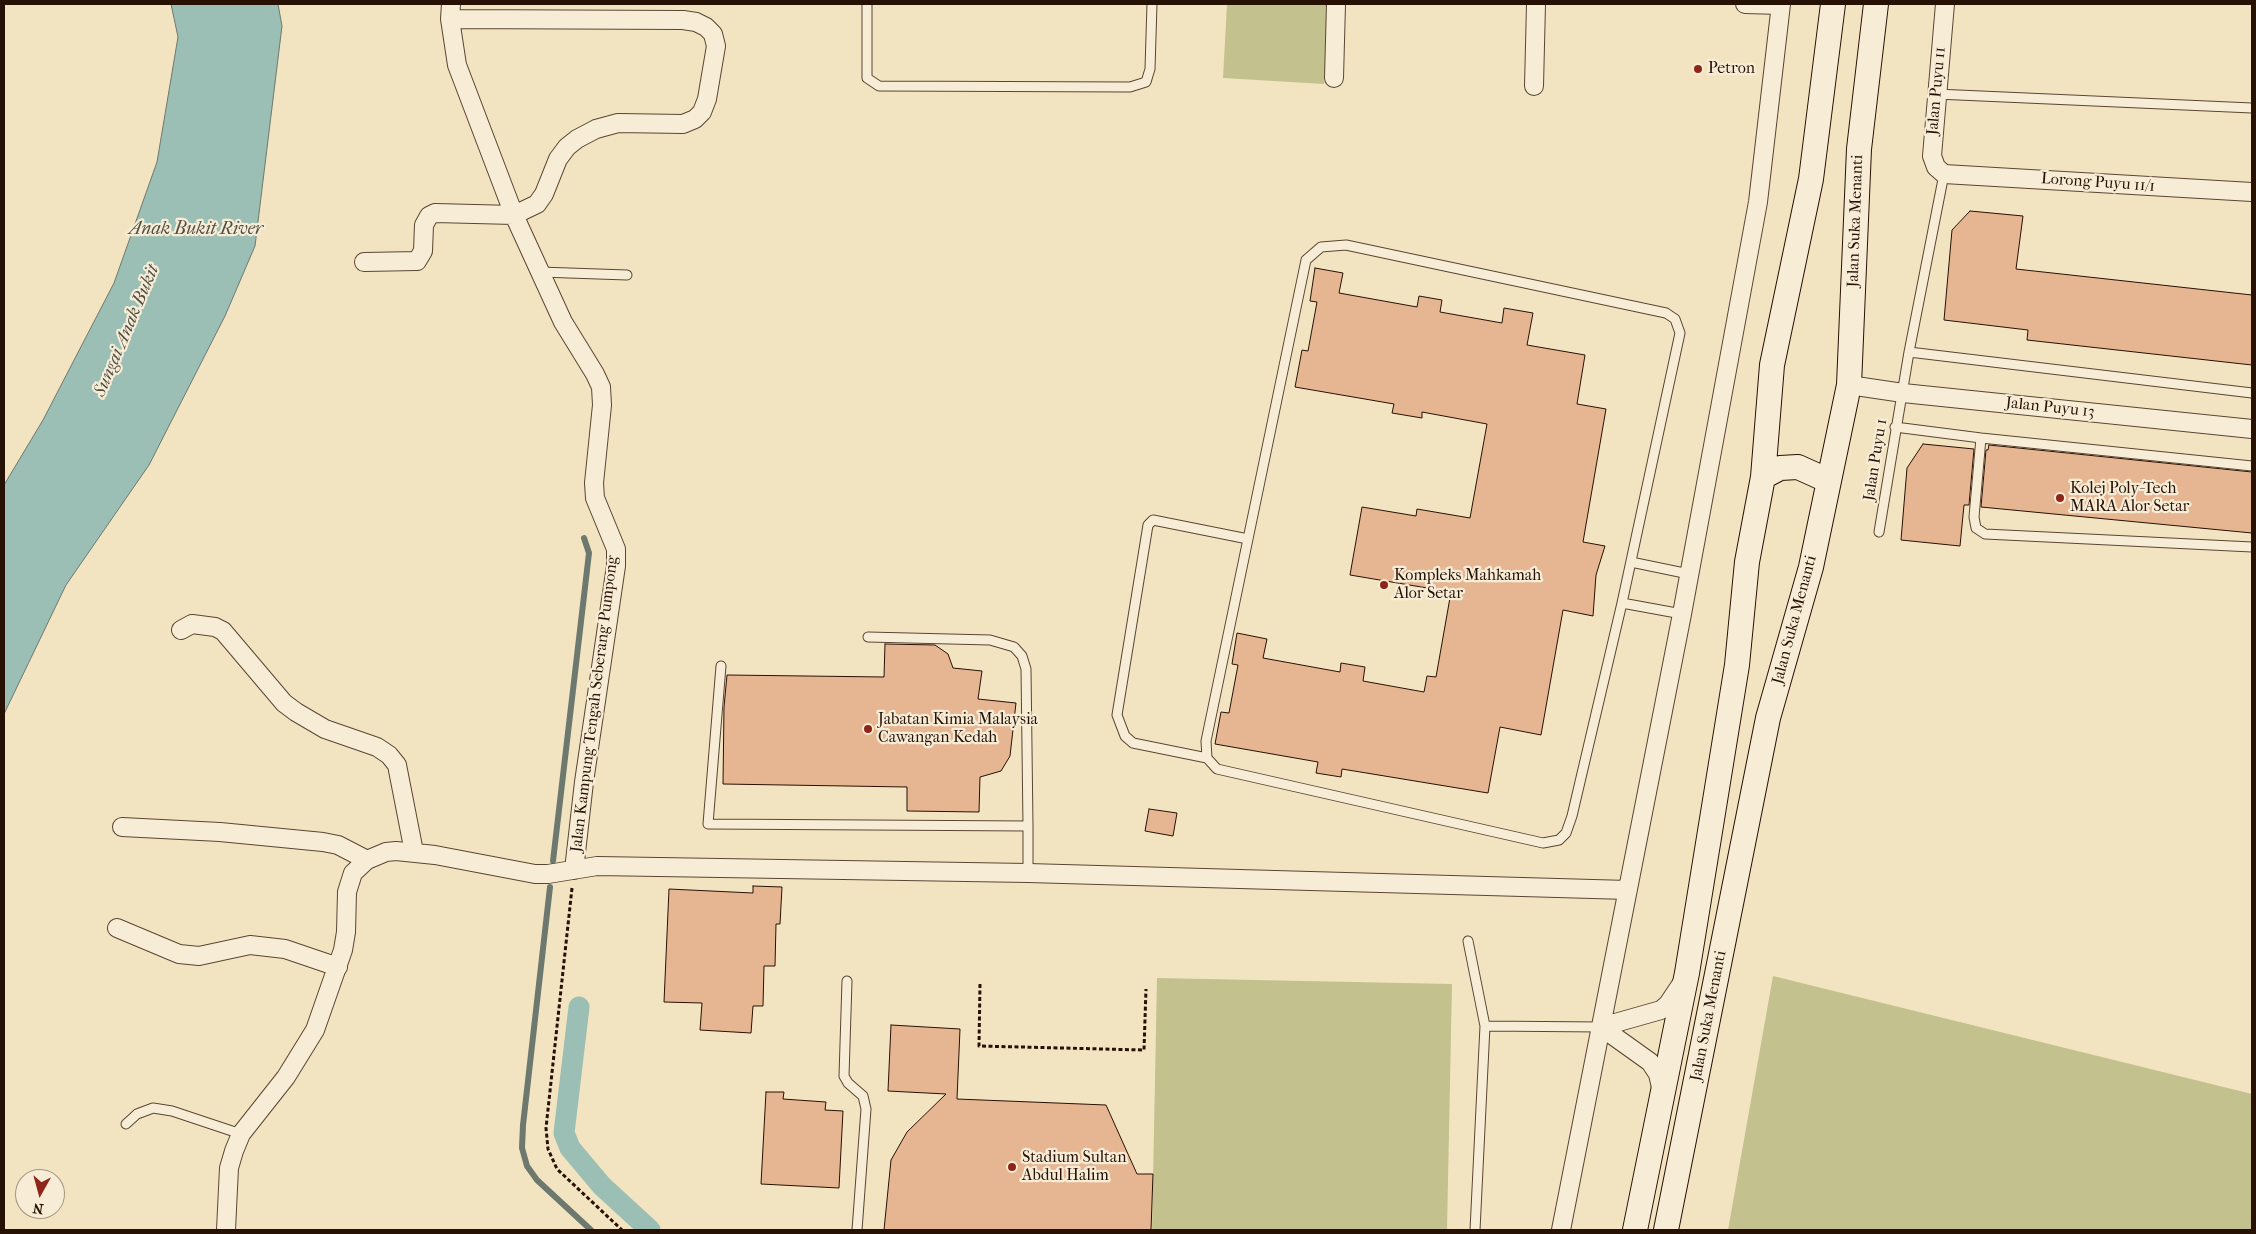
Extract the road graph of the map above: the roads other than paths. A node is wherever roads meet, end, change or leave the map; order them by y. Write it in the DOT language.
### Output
graph roads {
  1 [pos="867,4"];
  2 [pos="1152,4"];
  3 [pos="1336,4"];
  4 [pos="1536,4"];
  5 [pos="1745,4"];
  6 [pos="1833,4"];
  7 [pos="1876,4"];
  8 [pos="1945,4"];
  9 [pos="1781,5"];
  10 [pos="451,11"];
  11 [pos="1334,78"];
  12 [pos="1534,86"];
  13 [pos="1936,94"];
  14 [pos="2252,108"];
  15 [pos="1944,174"];
  16 [pos="2252,192"];
  17 [pos="514,214"];
  18 [pos="364,262"];
  19 [pos="540,272"];
  20 [pos="627,275"];
  21 [pos="1909,352"];
  22 [pos="1849,386"];
  23 [pos="2252,393"];
  24 [pos="1903,394"];
  25 [pos="1895,427"];
  26 [pos="2252,429"];
  27 [pos="1981,438"];
  28 [pos="2252,466"];
  29 [pos="1763,477"];
  30 [pos="1829,481"];
  31 [pos="1879,532"];
  32 [pos="1248,539"];
  33 [pos="2252,548"];
  34 [pos="1631,562"];
  35 [pos="1689,574"];
  36 [pos="1622,604"];
  37 [pos="1682,614"];
  38 [pos="181,630"];
  39 [pos="868,637"];
  40 [pos="721,666"];
  41 [pos="1207,758"];
  42 [pos="1028,826"];
  43 [pos="122,827"];
  44 [pos="414,852"];
  45 [pos="366,860"];
  46 [pos="574,870"];
  47 [pos="1028,873"];
  48 [pos="1628,890"];
  49 [pos="118,928"];
  50 [pos="1468,941"];
  51 [pos="338,966"];
  52 [pos="1687,973"];
  53 [pos="847,981"];
  54 [pos="1485,1026"];
  55 [pos="1601,1027"];
  56 [pos="1663,1095"];
  57 [pos="126,1124"];
  58 [pos="241,1134"];
  59 [pos="226,1230"];
  60 [pos="857,1230"];
  61 [pos="1475,1230"];
  62 [pos="1561,1230"];
  63 [pos="1635,1230"];
  64 [pos="1666,1230"];
  1 -- 2 [label="lane"];
  3 -- 11 [label="street"];
  4 -- 12 [label="street"];
  5 -- 9 [label="street"];
  6 -- 29 [label="main road, Jalan Suka Menanti"];
  7 -- 22 [label="main road, Jalan Suka Menanti"];
  8 -- 13 [label="street, Jalan Puyu 11"];
  9 -- 35 [label="street"];
  10 -- 17 [label="street, Jalan Kampung Tengah Seberang Pumpong"];
  10 -- 17 [label="street"];
  13 -- 14 [label="lane"];
  13 -- 15 [label="street, Jalan Puyu 11"];
  15 -- 16 [label="street, Lorong Puyu 11/1"];
  15 -- 21 [label="lane, Jalan Puyu 1"];
  17 -- 18 [label="street"];
  17 -- 19 [label="street, Jalan Kampung Tengah Seberang Pumpong"];
  19 -- 20 [label="lane"];
  19 -- 46 [label="street, Jalan Kampung Tengah Seberang Pumpong"];
  21 -- 23 [label="lane"];
  21 -- 24 [label="lane, Jalan Puyu 1"];
  22 -- 24 [label="street, Jalan Puyu 13"];
  22 -- 30 [label="main road, Jalan Suka Menanti"];
  24 -- 25 [label="lane, Jalan Puyu 1"];
  24 -- 26 [label="street, Jalan Puyu 13"];
  25 -- 27 [label="lane"];
  25 -- 31 [label="lane, Jalan Puyu 1"];
  27 -- 28 [label="lane"];
  27 -- 33 [label="lane"];
  29 -- 30 [label="main road"];
  29 -- 52 [label="main road, Jalan Suka Menanti"];
  30 -- 64 [label="main road, Jalan Suka Menanti"];
  32 -- 34 [label="lane"];
  32 -- 41 [label="lane"];
  32 -- 41 [label="lane"];
  34 -- 35 [label="lane"];
  34 -- 36 [label="lane"];
  35 -- 37 [label="street"];
  36 -- 37 [label="lane"];
  36 -- 41 [label="lane"];
  37 -- 48 [label="street"];
  38 -- 44 [label="street"];
  39 -- 42 [label="lane"];
  40 -- 42 [label="lane"];
  42 -- 47 [label="lane"];
  43 -- 45 [label="street"];
  44 -- 45 [label="street"];
  44 -- 46 [label="street"];
  45 -- 51 [label="street"];
  46 -- 47 [label="street"];
  47 -- 48 [label="street"];
  48 -- 55 [label="street"];
  49 -- 51 [label="street"];
  50 -- 54 [label="lane"];
  51 -- 58 [label="street"];
  52 -- 55 [label="street"];
  52 -- 56 [label="main road, Jalan Suka Menanti"];
  53 -- 60 [label="lane"];
  54 -- 55 [label="lane"];
  54 -- 61 [label="lane"];
  55 -- 56 [label="street"];
  55 -- 62 [label="street"];
  56 -- 63 [label="main road, Jalan Suka Menanti"];
  57 -- 58 [label="lane"];
  58 -- 59 [label="street"];
}
